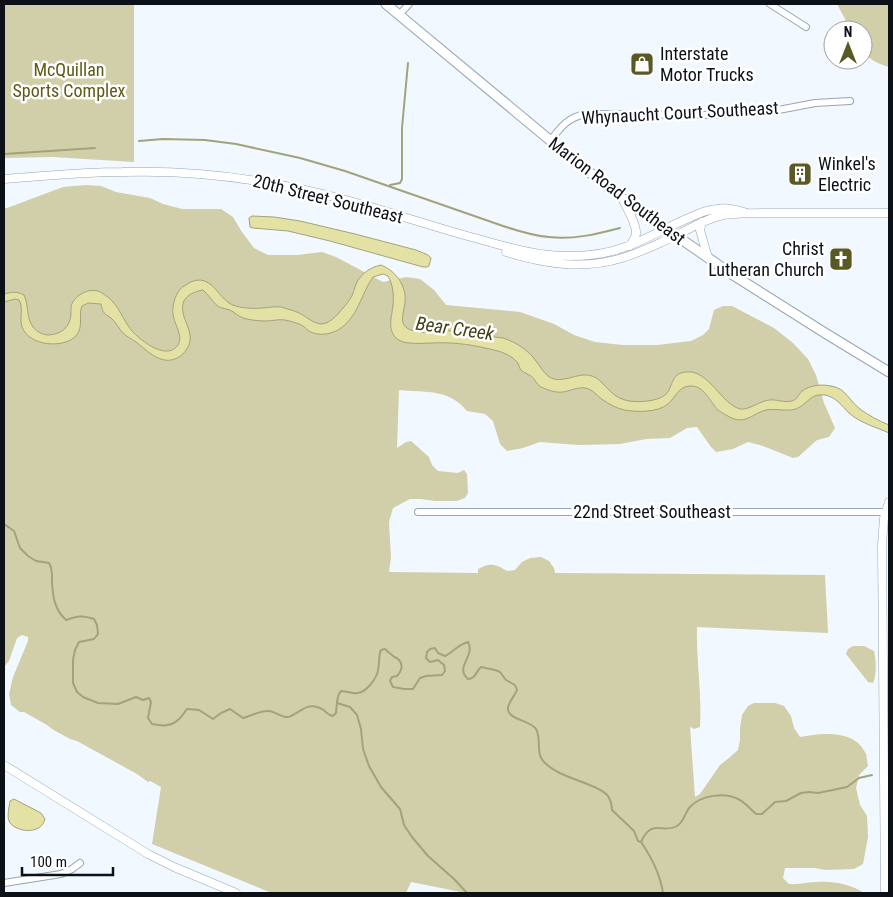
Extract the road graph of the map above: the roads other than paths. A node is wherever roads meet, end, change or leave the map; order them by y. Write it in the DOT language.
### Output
graph roads {
  1 [pos="386,4"];
  2 [pos="409,4"];
  3 [pos="772,5"];
  4 [pos="399,15"];
  5 [pos="806,27"];
  6 [pos="850,101"];
  7 [pos="550,141"];
  8 [pos="4,179"];
  9 [pos="622,198"];
  10 [pos="747,213"];
  11 [pos="889,213"];
  12 [pos="702,222"];
  13 [pos="441,229"];
  14 [pos="665,229"];
  15 [pos="675,236"];
  16 [pos="630,246"];
  17 [pos="708,258"];
  18 [pos="889,372"];
  19 [pos="889,502"];
  20 [pos="418,512"];
  21 [pos="885,512"];
  22 [pos="4,765"];
  23 [pos="80,863"];
  24 [pos="4,883"];
  25 [pos="236,893"];
  26 [pos="885,893"];
  1 -- 4 [label="main road, Marion Road Southeast"];
  2 -- 4 [label="street"];
  3 -- 5 [label="street"];
  4 -- 7 [label="main road, Marion Road Southeast"];
  6 -- 7 [label="street, Whynaucht Court Southeast"];
  7 -- 9 [label="main road, Marion Road Southeast"];
  8 -- 13 [label="street, 20th Street Southeast"];
  9 -- 14 [label="main road, Marion Road Southeast"];
  9 -- 16 [label="street"];
  10 -- 11 [label="street, 20th Street Southeast"];
  10 -- 12 [label="street, 20th Street Southeast"];
  10 -- 14 [label="street, 20th Street Southeast"];
  12 -- 15 [label="street, 20th Street Southeast"];
  12 -- 17 [label="street"];
  13 -- 15 [label="street, 20th Street Southeast"];
  13 -- 16 [label="street, 20th Street Southeast"];
  14 -- 15 [label="main road, Marion Road Southeast"];
  14 -- 16 [label="street, 20th Street Southeast"];
  15 -- 17 [label="main road, Marion Road Southeast"];
  17 -- 18 [label="main road, Marion Road Southeast"];
  19 -- 21 [label="street"];
  20 -- 21 [label="street, 22nd Street Southeast"];
  21 -- 26 [label="street"];
  22 -- 25 [label="street"];
  23 -- 24 [label="street"];
}
